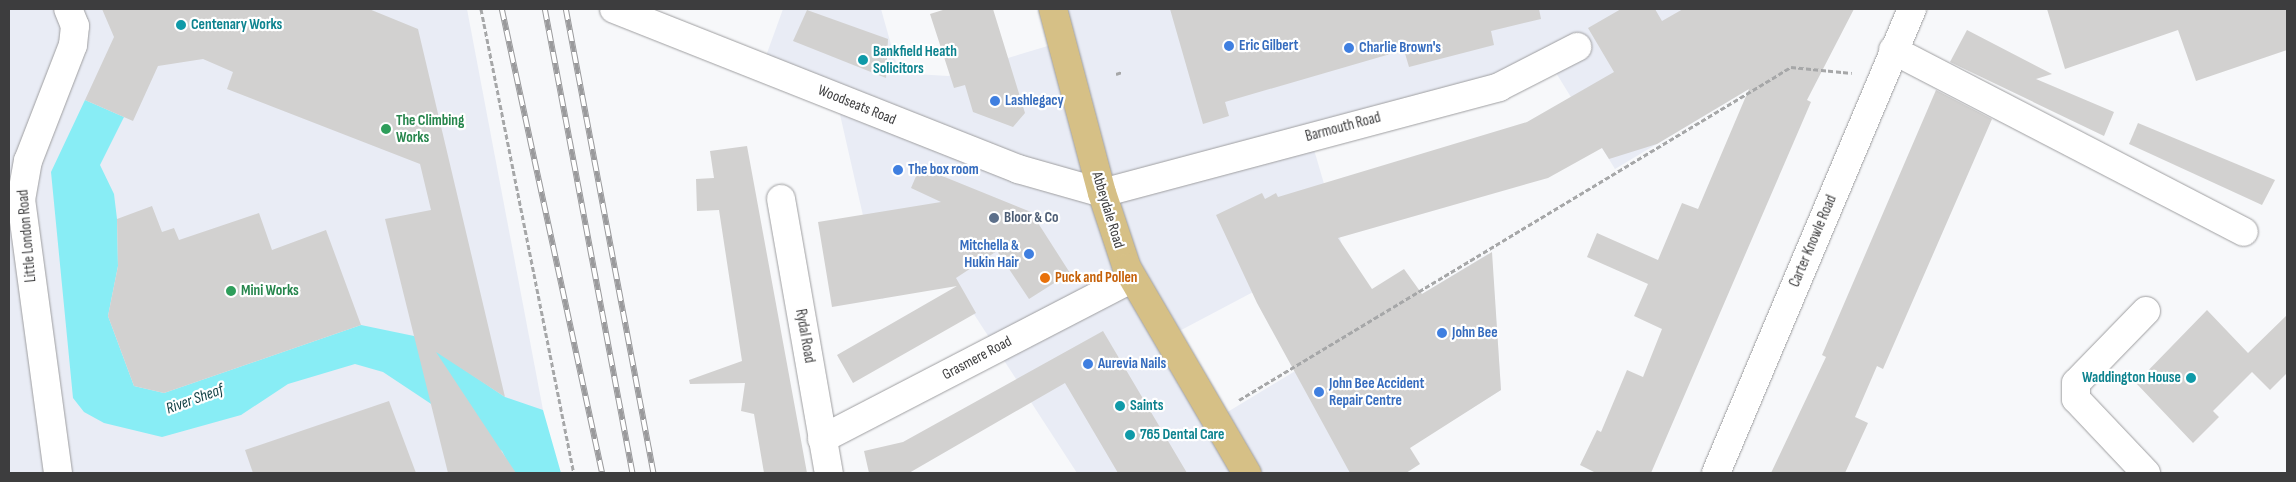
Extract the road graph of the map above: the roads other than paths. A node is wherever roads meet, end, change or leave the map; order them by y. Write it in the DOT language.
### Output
graph roads {
  1 [pos="68,9"];
  2 [pos="1053,9"];
  3 [pos="1912,9"];
  4 [pos="623,12"];
  5 [pos="1577,47"];
  6 [pos="1894,50"];
  7 [pos="1102,192"];
  8 [pos="781,199"];
  9 [pos="2244,232"];
  10 [pos="1132,278"];
  11 [pos="2146,311"];
  12 [pos="822,439"];
  13 [pos="58,473"];
  14 [pos="829,473"];
  15 [pos="1247,473"];
  16 [pos="1716,473"];
  17 [pos="2146,473"];
  1 -- 13 [label="street, Little London Road"];
  2 -- 7 [label="main road, Abbeydale Road"];
  3 -- 6 [label="street, Carter Knowle Road"];
  4 -- 7 [label="street, Woodseats Road"];
  5 -- 7 [label="street, Barmouth Road"];
  6 -- 9 [label="street"];
  6 -- 16 [label="street, Carter Knowle Road"];
  7 -- 10 [label="main road, Abbeydale Road"];
  8 -- 12 [label="street, Rydal Road"];
  10 -- 12 [label="street, Grasmere Road"];
  10 -- 15 [label="main road, Abbeydale Road"];
  11 -- 17 [label="street"];
  12 -- 14 [label="street, Rydal Road"];
}
